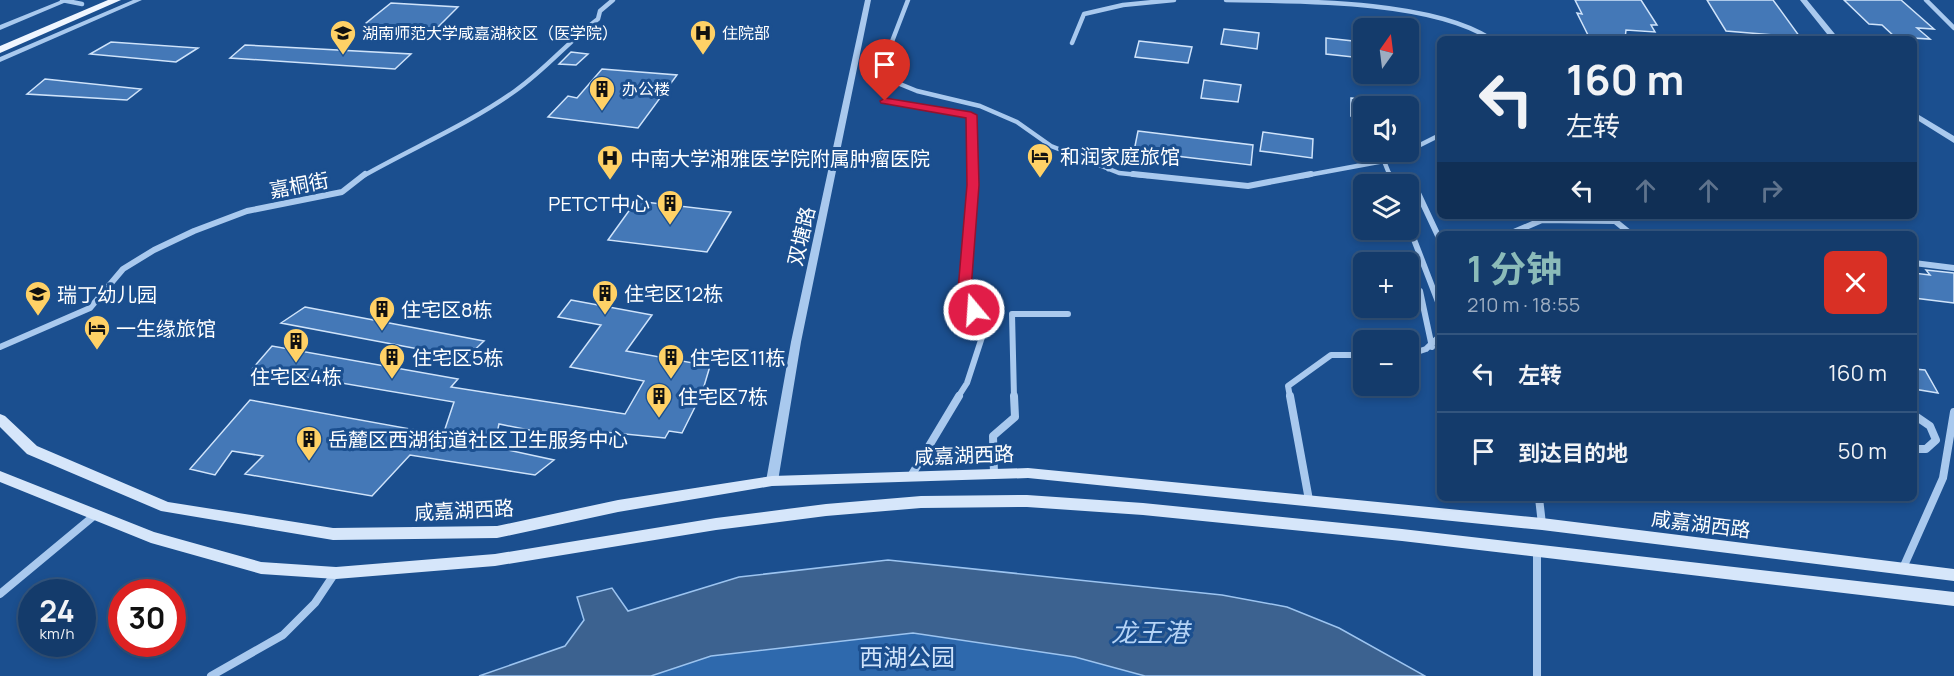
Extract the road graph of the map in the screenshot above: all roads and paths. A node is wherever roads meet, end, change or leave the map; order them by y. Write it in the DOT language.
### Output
graph roads {
  1 [pos="65,0"];
  2 [pos="116,0"];
  3 [pos="140,0"];
  4 [pos="613,0"];
  5 [pos="868,0"];
  6 [pos="908,0"];
  7 [pos="1174,0"];
  8 [pos="1226,0"];
  9 [pos="1803,0"];
  10 [pos="1926,0"];
  11 [pos="87,2"];
  12 [pos="0,28"];
  13 [pos="1954,28"];
  14 [pos="1487,36"];
  15 [pos="1833,36"];
  16 [pos="0,38"];
  17 [pos="1072,43"];
  18 [pos="0,50"];
  19 [pos="0,60"];
  20 [pos="885,101"];
  21 [pos="1917,116"];
  22 [pos="1437,136"];
  23 [pos="1954,140"];
  24 [pos="1419,146"];
  25 [pos="1115,161"];
  26 [pos="1379,162"];
  27 [pos="1108,169"];
  28 [pos="1419,195"];
  29 [pos="1516,231"];
  30 [pos="1628,231"];
  31 [pos="1437,234"];
  32 [pos="1414,240"];
  33 [pos="1917,263"];
  34 [pos="1954,268"];
  35 [pos="1419,290"];
  36 [pos="1437,299"];
  37 [pos="1068,314"];
  38 [pos="1437,340"];
  39 [pos="1432,346"];
  40 [pos="0,347"];
  41 [pos="1419,353"];
  42 [pos="1353,355"];
  43 [pos="1954,412"];
  44 [pos="1917,417"];
  45 [pos="0,419"];
  46 [pos="1917,449"];
  47 [pos="994,474"];
  48 [pos="0,476"];
  49 [pos="911,476"];
  50 [pos="772,481"];
  51 [pos="1309,500"];
  52 [pos="1539,501"];
  53 [pos="95,515"];
  54 [pos="1542,524"];
  55 [pos="1537,550"];
  56 [pos="1903,569"];
  57 [pos="336,573"];
  58 [pos="1954,574"];
  59 [pos="0,594"];
  60 [pos="1954,599"];
  61 [pos="212,676"];
  62 [pos="1537,676"];
  1 -- 11 [label="street"];
  1 -- 12 [label="street"];
  2 -- 18 [label="main road"];
  3 -- 19 [label="street"];
  4 -- 40 [label="street, 嘉桐街"];
  5 -- 50 [label="street, 双塘路"];
  6 -- 27 [label="street"];
  7 -- 17 [label="street"];
  8 -- 14 [label="street"];
  9 -- 15 [label="street"];
  10 -- 13 [label="street"];
  11 -- 16 [label="main road"];
  20 -- 49 [label="street"];
  21 -- 23 [label="street"];
  22 -- 24 [label="street"];
  25 -- 27 [label="street"];
  26 -- 27 [label="street"];
  28 -- 31 [label="street"];
  29 -- 30 [label="street"];
  32 -- 36 [label="street"];
  33 -- 34 [label="street"];
  35 -- 39 [label="street"];
  37 -- 47 [label="street"];
  38 -- 39 [label="street"];
  39 -- 41 [label="street"];
  42 -- 51 [label="street"];
  43 -- 56 [label="street"];
  44 -- 46 [label="street"];
  45 -- 50 [label="main road, 咸嘉湖西路"];
  47 -- 49 [label="main road, 咸嘉湖西路"];
  47 -- 51 [label="main road, 咸嘉湖西路"];
  48 -- 53 [label="main road"];
  49 -- 50 [label="main road, 咸嘉湖西路"];
  51 -- 54 [label="main road, 咸嘉湖西路"];
  52 -- 54 [label="street"];
  53 -- 57 [label="main road"];
  53 -- 59 [label="street"];
  54 -- 56 [label="main road, 咸嘉湖西路"];
  55 -- 57 [label="main road"];
  55 -- 60 [label="main road"];
  55 -- 62 [label="street"];
  56 -- 58 [label="main road, 咸嘉湖西路"];
  57 -- 61 [label="street"];
}
